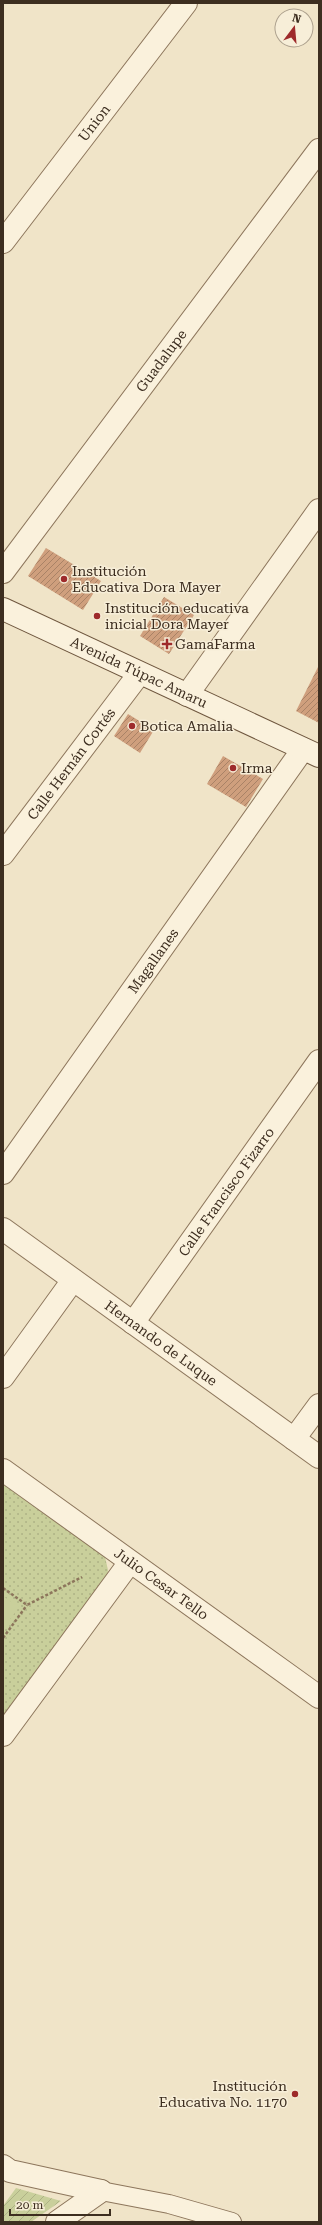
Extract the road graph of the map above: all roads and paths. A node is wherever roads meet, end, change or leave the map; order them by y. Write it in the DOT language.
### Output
graph roads {
  1 [pos="186,3"];
  2 [pos="319,150"];
  3 [pos="3,242"];
  4 [pos="319,510"];
  5 [pos="3,572"];
  6 [pos="3,609"];
  7 [pos="139,674"];
  8 [pos="187,694"];
  9 [pos="311,752"];
  10 [pos="3,854"];
  11 [pos="319,1061"];
  12 [pos="3,1173"];
  13 [pos="3,1229"];
  14 [pos="73,1280"];
  15 [pos="133,1323"];
  16 [pos="3,1377"];
  17 [pos="319,1405"];
  18 [pos="294,1440"];
  19 [pos="319,1457"];
  20 [pos="3,1470"];
  21 [pos="130,1562"];
  22 [pos="88,1574"];
  23 [pos="3,1588"];
  24 [pos="27,1605"];
  25 [pos="3,1638"];
  26 [pos="319,1698"];
  27 [pos="3,1735"];
  28 [pos="5,2173"];
  29 [pos="101,2191"];
  30 [pos="57,2222"];
  31 [pos="232,2222"];
  1 -- 3 [label="street, Union"];
  2 -- 5 [label="street, Guadalupe"];
  4 -- 8 [label="street"];
  6 -- 7 [label="street, Avenida Túpac Amaru"];
  7 -- 8 [label="street, Avenida Túpac Amaru"];
  7 -- 10 [label="street, Calle Hernán Cortés"];
  8 -- 9 [label="street, Avenida Túpac Amaru"];
  9 -- 12 [label="street, Magallanes"];
  11 -- 15 [label="street, Calle Francisco Fizarro"];
  13 -- 14 [label="street, Hernando de Luque"];
  14 -- 15 [label="street, Hernando de Luque"];
  14 -- 16 [label="street"];
  15 -- 18 [label="street, Hernando de Luque"];
  17 -- 18 [label="street"];
  18 -- 19 [label="street, Hernando de Luque"];
  20 -- 21 [label="street, Julio Cesar Tello"];
  21 -- 26 [label="street, Julio Cesar Tello"];
  21 -- 27 [label="street"];
  22 -- 24 [label="path"];
  23 -- 24 [label="path"];
  24 -- 25 [label="path"];
  28 -- 29 [label="street"];
  29 -- 30 [label="street"];
  29 -- 31 [label="lane"];
}
